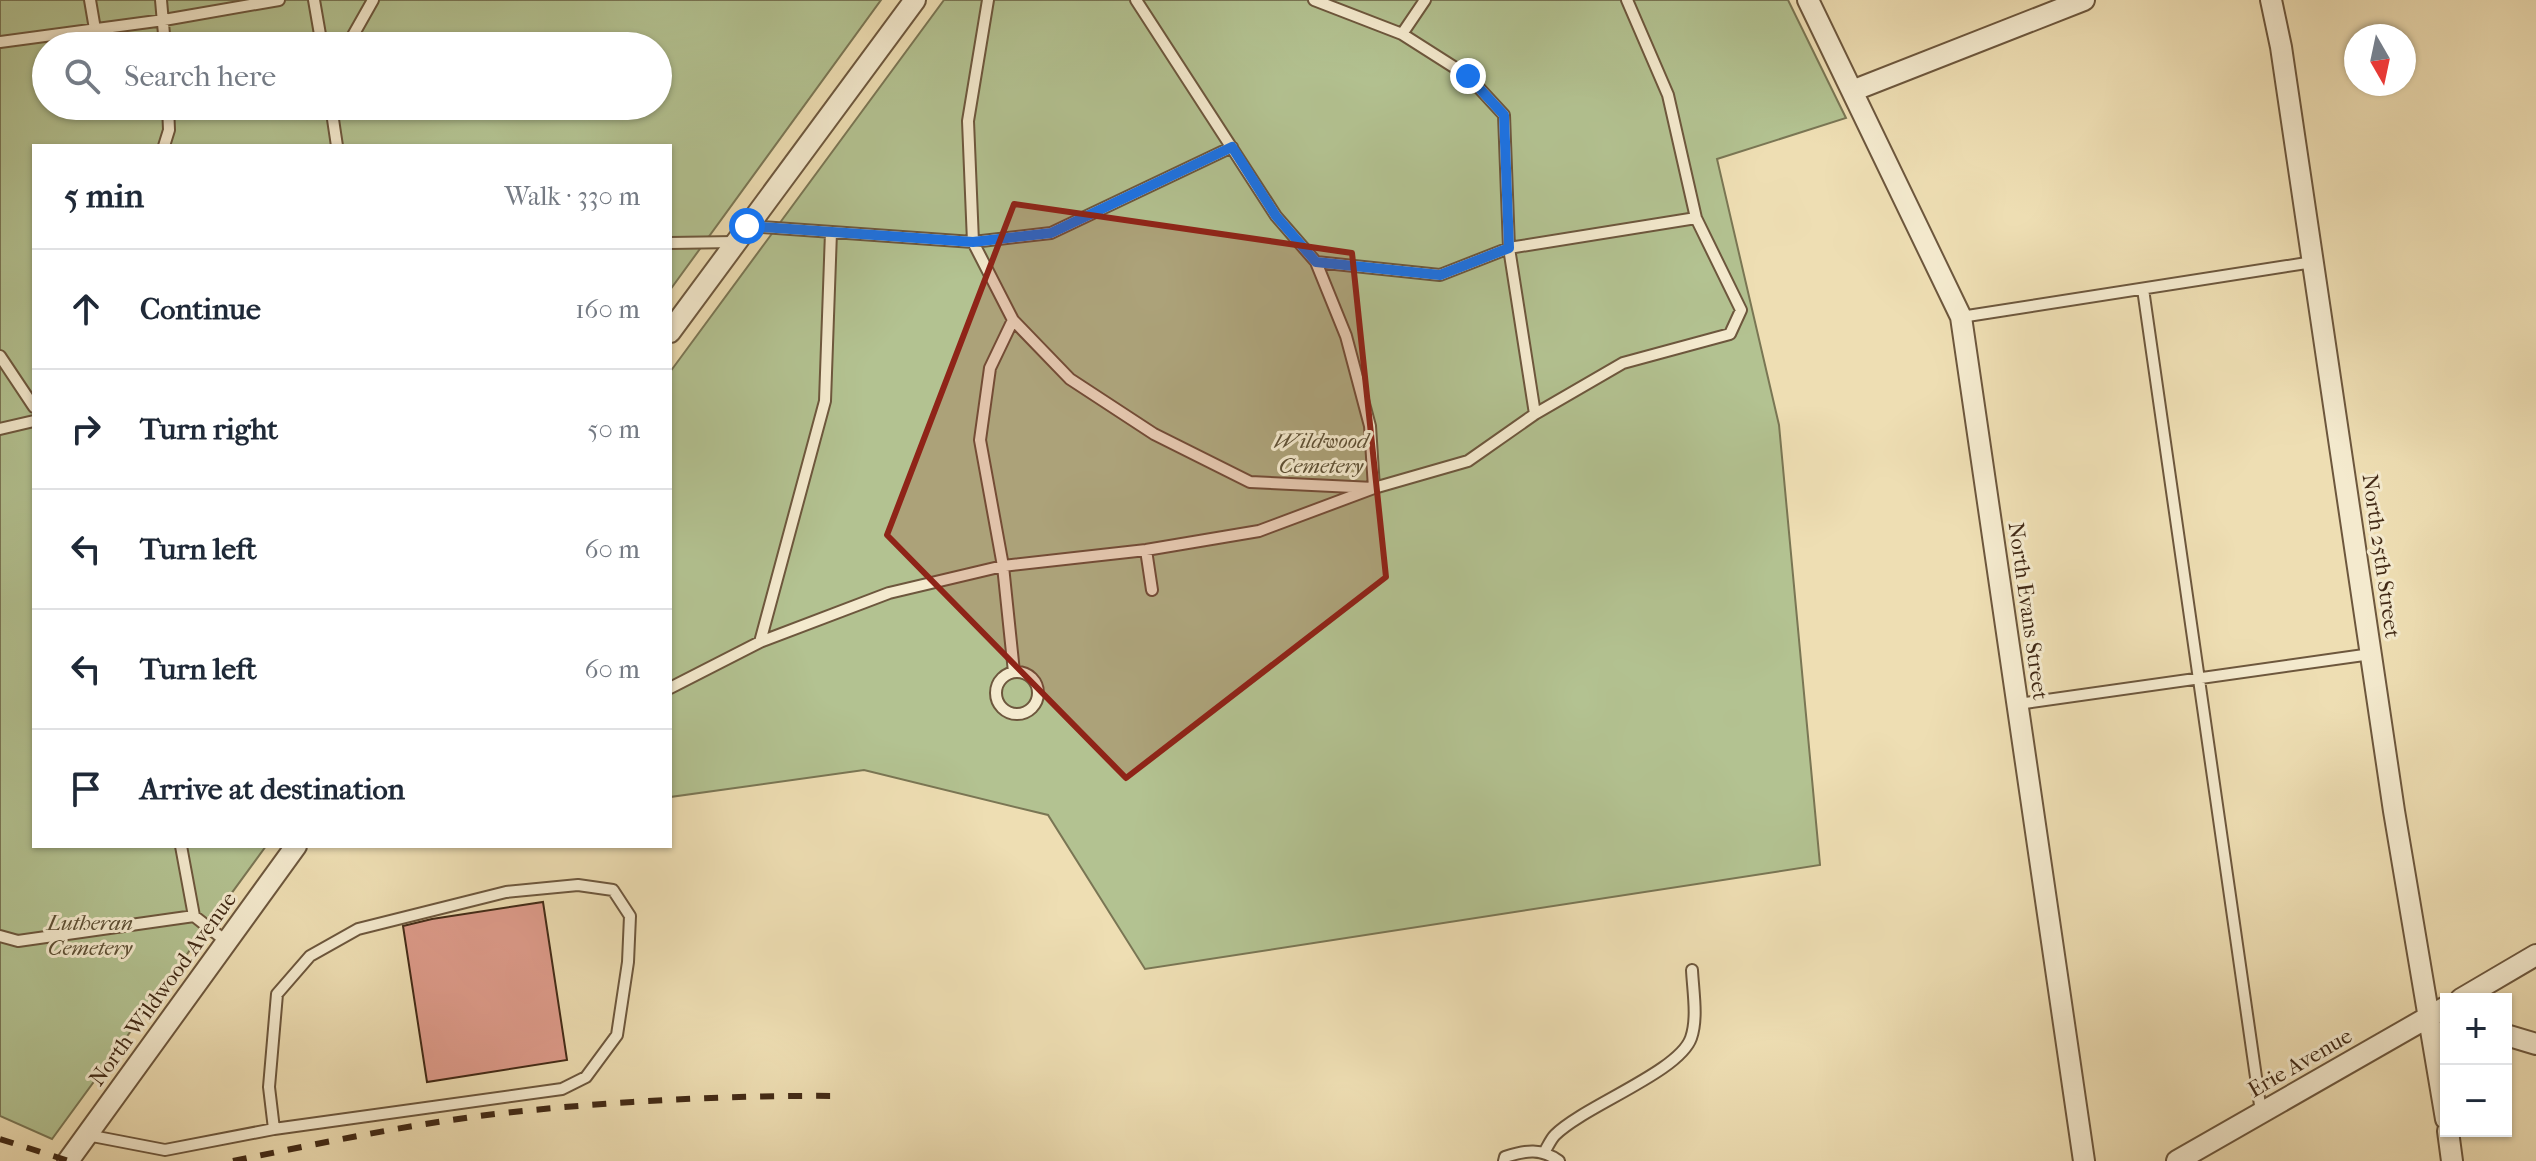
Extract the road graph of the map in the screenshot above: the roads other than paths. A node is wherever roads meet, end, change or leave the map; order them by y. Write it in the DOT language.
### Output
graph roads {
  1 [pos="90,0"];
  2 [pos="161,0"];
  3 [pos="279,0"];
  4 [pos="314,0"];
  5 [pos="373,0"];
  6 [pos="915,0"];
  7 [pos="988,0"];
  8 [pos="1136,0"];
  9 [pos="1314,0"];
  10 [pos="1425,0"];
  11 [pos="1627,0"];
  12 [pos="1808,0"];
  13 [pos="2084,0"];
  14 [pos="2271,0"];
  15 [pos="164,20"];
  16 [pos="95,29"];
  17 [pos="73,32"];
  18 [pos="164,32"];
  19 [pos="320,32"];
  20 [pos="355,32"];
  21 [pos="1402,34"];
  22 [pos="32,38"];
  23 [pos="0,42"];
  24 [pos="1852,91"];
  25 [pos="169,120"];
  26 [pos="333,120"];
  27 [pos="165,144"];
  28 [pos="337,144"];
  29 [pos="1232,147"];
  30 [pos="1696,218"];
  31 [pos="831,232"];
  32 [pos="741,234"];
  33 [pos="973,242"];
  34 [pos="672,243"];
  35 [pos="1509,248"];
  36 [pos="1316,262"];
  37 [pos="2313,262"];
  38 [pos="2143,289"];
  39 [pos="1961,317"];
  40 [pos="1013,320"];
  41 [pos="672,329"];
  42 [pos="0,356"];
  43 [pos="32,404"];
  44 [pos="1535,414"];
  45 [pos="32,421"];
  46 [pos="0,429"];
  47 [pos="1374,488"];
  48 [pos="1146,550"];
  49 [pos="1003,566"];
  50 [pos="1152,590"];
  51 [pos="760,642"];
  52 [pos="2371,654"];
  53 [pos="1014,672"];
  54 [pos="2199,678"];
  55 [pos="672,687"];
  56 [pos="2018,704"];
  57 [pos="181,848"];
  58 [pos="295,848"];
  59 [pos="194,916"];
  60 [pos="0,936"];
  61 [pos="227,942"];
  62 [pos="2536,955"];
  63 [pos="1692,970"];
  64 [pos="2471,993"];
  65 [pos="2440,1010"];
  66 [pos="2440,1015"];
  67 [pos="2512,1037"];
  68 [pos="2536,1044"];
  69 [pos="2261,1112"];
  70 [pos="274,1129"];
  71 [pos="87,1135"];
  72 [pos="2449,1137"];
  73 [pos="1545,1151"];
  74 [pos="68,1161"];
  75 [pos="1504,1161"];
  76 [pos="1559,1161"];
  77 [pos="2084,1161"];
  78 [pos="2177,1161"];
  79 [pos="2452,1161"];
  1 -- 16 [label="lane"];
  2 -- 15 [label="lane"];
  3 -- 15 [label="lane"];
  4 -- 19 [label="lane"];
  5 -- 20 [label="lane"];
  6 -- 32 [label="street"];
  7 -- 33 [label="lane"];
  8 -- 29 [label="lane"];
  9 -- 21 [label="lane"];
  10 -- 21 [label="lane"];
  11 -- 30 [label="lane"];
  12 -- 24 [label="street, North Evans Street"];
  13 -- 24 [label="street"];
  14 -- 37 [label="street, North 25th Street"];
  15 -- 16 [label="lane"];
  15 -- 18 [label="lane"];
  16 -- 17 [label="lane"];
  21 -- 35 [label="lane"];
  22 -- 23 [label="lane"];
  24 -- 39 [label="street, North Evans Street"];
  25 -- 27 [label="lane"];
  26 -- 28 [label="lane"];
  29 -- 33 [label="lane"];
  29 -- 36 [label="lane"];
  30 -- 35 [label="lane"];
  30 -- 44 [label="lane"];
  31 -- 32 [label="lane"];
  31 -- 33 [label="lane"];
  31 -- 51 [label="lane"];
  32 -- 34 [label="lane"];
  32 -- 41 [label="street"];
  33 -- 40 [label="lane"];
  35 -- 36 [label="lane"];
  35 -- 44 [label="lane"];
  36 -- 47 [label="lane"];
  37 -- 38 [label="lane"];
  37 -- 52 [label="street, North 25th Street"];
  38 -- 39 [label="lane"];
  38 -- 54 [label="lane"];
  39 -- 56 [label="street, North Evans Street"];
  40 -- 47 [label="lane"];
  40 -- 49 [label="lane"];
  42 -- 43 [label="lane"];
  44 -- 47 [label="lane"];
  45 -- 46 [label="lane"];
  47 -- 48 [label="lane"];
  48 -- 49 [label="lane"];
  48 -- 50 [label="lane"];
  49 -- 51 [label="lane"];
  49 -- 53 [label="lane"];
  51 -- 55 [label="lane"];
  52 -- 54 [label="lane"];
  52 -- 65 [label="street, North 25th Street"];
  53 -- 53 [label="lane"];
  54 -- 56 [label="lane"];
  54 -- 69 [label="lane"];
  56 -- 77 [label="street, North Evans Street"];
  57 -- 59 [label="lane"];
  58 -- 61 [label="street, North Wildwood Avenue"];
  59 -- 60 [label="lane"];
  59 -- 61 [label="lane"];
  61 -- 71 [label="street, North Wildwood Avenue"];
  62 -- 64 [label="street"];
  63 -- 73 [label="lane"];
  66 -- 69 [label="street, Erie Avenue"];
  67 -- 68 [label="street"];
  69 -- 78 [label="street, Erie Avenue"];
  70 -- 70 [label="lane"];
  70 -- 71 [label="lane"];
  71 -- 74 [label="street, North Wildwood Avenue"];
  72 -- 79 [label="street"];
  73 -- 75 [label="lane"];
  73 -- 76 [label="lane"];
}
